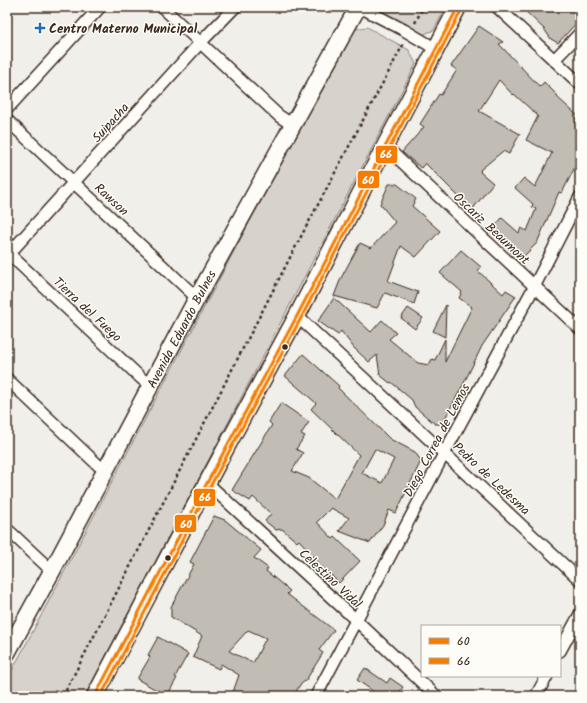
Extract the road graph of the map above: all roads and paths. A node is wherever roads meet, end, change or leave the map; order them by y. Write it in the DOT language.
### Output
graph roads {
  1 [pos="100,7"];
  2 [pos="162,7"];
  3 [pos="235,7"];
  4 [pos="359,7"];
  5 [pos="423,7"];
  6 [pos="458,7"];
  7 [pos="497,7"];
  8 [pos="409,33"];
  9 [pos="580,33"];
  10 [pos="200,43"];
  11 [pos="436,49"];
  12 [pos="554,60"];
  13 [pos="580,84"];
  14 [pos="7,109"];
  15 [pos="7,120"];
  16 [pos="292,125"];
  17 [pos="385,146"];
  18 [pos="74,182"];
  19 [pos="580,197"];
  20 [pos="8,254"];
  21 [pos="534,286"];
  22 [pos="197,298"];
  23 [pos="298,316"];
  24 [pos="580,329"];
  25 [pos="7,379"];
  26 [pos="151,385"];
  27 [pos="444,452"];
  28 [pos="105,470"];
  29 [pos="207,483"];
  30 [pos="7,529"];
  31 [pos="52,571"];
  32 [pos="580,580"];
  33 [pos="580,614"];
  34 [pos="356,620"];
  35 [pos="561,649"];
  36 [pos="7,653"];
  37 [pos="546,677"];
  38 [pos="63,696"];
  39 [pos="95,696"];
  40 [pos="316,696"];
  41 [pos="436,696"];
  42 [pos="536,696"];
  1 -- 14 [label="street"];
  2 -- 10 [label="street"];
  3 -- 10 [label="street, Suipacha"];
  4 -- 8 [label="street"];
  4 -- 16 [label="main road, Avenida Eduardo Bulnes"];
  5 -- 8 [label="path"];
  6 -- 11 [label="main road"];
  7 -- 12 [label="street"];
  8 -- 11 [label="street"];
  8 -- 38 [label="path"];
  9 -- 12 [label="street"];
  10 -- 16 [label="street"];
  10 -- 18 [label="street, Suipacha"];
  11 -- 17 [label="main road"];
  12 -- 13 [label="street"];
  15 -- 18 [label="street, Rawson"];
  16 -- 22 [label="main road, Avenida Eduardo Bulnes"];
  17 -- 21 [label="street, Oscariz Beaumont"];
  17 -- 23 [label="main road"];
  18 -- 20 [label="street, Suipacha"];
  18 -- 22 [label="street, Rawson"];
  19 -- 21 [label="street, Diego Correa de Lemos"];
  20 -- 26 [label="street, Tierra del Fuego"];
  21 -- 24 [label="street, Oscariz Beaumont"];
  21 -- 27 [label="street, Diego Correa de Lemos"];
  22 -- 26 [label="main road, Avenida Eduardo Bulnes"];
  23 -- 27 [label="street, Pedro de Ledesma"];
  23 -- 29 [label="main road"];
  25 -- 28 [label="street"];
  26 -- 28 [label="main road, Avenida Eduardo Bulnes"];
  27 -- 32 [label="street, Pedro de Ledesma"];
  27 -- 34 [label="street, Diego Correa de Lemos"];
  28 -- 31 [label="main road, Avenida Eduardo Bulnes"];
  29 -- 34 [label="street, Celestino Vidal"];
  29 -- 39 [label="main road"];
  30 -- 31 [label="street"];
  31 -- 36 [label="main road, Avenida Eduardo Bulnes"];
  33 -- 35 [label="street"];
  34 -- 40 [label="street, Diego Correa de Lemos"];
  34 -- 41 [label="street, Celestino Vidal"];
  37 -- 42 [label="street"];
}
